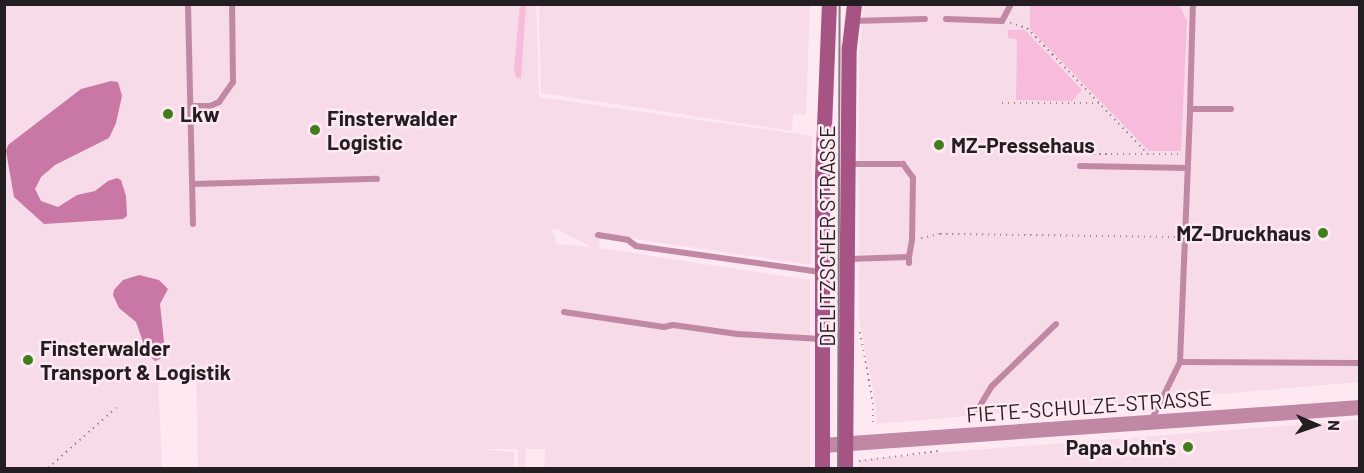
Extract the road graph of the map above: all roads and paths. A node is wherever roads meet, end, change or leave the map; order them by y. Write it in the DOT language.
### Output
graph roads {
  1 [pos="188,4"];
  2 [pos="232,4"];
  3 [pos="829,4"];
  4 [pos="854,4"];
  5 [pos="1011,4"];
  6 [pos="1193,4"];
  7 [pos="925,19"];
  8 [pos="946,19"];
  9 [pos="851,21"];
  10 [pos="1002,21"];
  11 [pos="1002,103"];
  12 [pos="1100,103"];
  13 [pos="191,106"];
  14 [pos="1190,109"];
  15 [pos="1231,110"];
  16 [pos="1088,154"];
  17 [pos="1148,154"];
  18 [pos="1189,154"];
  19 [pos="849,164"];
  20 [pos="1080,166"];
  21 [pos="1188,168"];
  22 [pos="377,179"];
  23 [pos="193,184"];
  24 [pos="194,224"];
  25 [pos="598,235"];
  26 [pos="1186,237"];
  27 [pos="912,240"];
  28 [pos="848,259"];
  29 [pos="823,272"];
  30 [pos="564,312"];
  31 [pos="1056,324"];
  32 [pos="860,329"];
  33 [pos="822,339"];
  34 [pos="1180,362"];
  35 [pos="1359,363"];
  36 [pos="1359,407"];
  37 [pos="116,408"];
  38 [pos="975,414"];
  39 [pos="1150,423"];
  40 [pos="873,443"];
  41 [pos="846,444"];
  42 [pos="822,445"];
  43 [pos="850,467"];
  44 [pos="48,468"];
  45 [pos="822,468"];
  1 -- 13 [label="lane"];
  2 -- 13 [label="lane"];
  3 -- 29 [label="main road, DELITZSCHER STRASSE"];
  4 -- 9 [label="main road, DELITZSCHER STRASSE"];
  5 -- 10 [label="lane"];
  6 -- 14 [label="lane"];
  7 -- 9 [label="lane"];
  8 -- 10 [label="lane"];
  9 -- 19 [label="main road, DELITZSCHER STRASSE"];
  10 -- 12 [label="path"];
  11 -- 12 [label="path"];
  12 -- 17 [label="path"];
  13 -- 23 [label="lane"];
  14 -- 15 [label="lane"];
  14 -- 18 [label="lane"];
  16 -- 17 [label="path"];
  17 -- 18 [label="path"];
  18 -- 21 [label="lane"];
  19 -- 27 [label="lane"];
  19 -- 28 [label="main road, DELITZSCHER STRASSE"];
  20 -- 21 [label="lane"];
  21 -- 26 [label="lane"];
  22 -- 23 [label="lane"];
  23 -- 24 [label="lane"];
  25 -- 29 [label="lane"];
  26 -- 27 [label="path"];
  26 -- 34 [label="lane"];
  27 -- 28 [label="lane"];
  28 -- 41 [label="main road, DELITZSCHER STRASSE"];
  29 -- 33 [label="main road, DELITZSCHER STRASSE"];
  30 -- 33 [label="lane"];
  31 -- 38 [label="lane"];
  32 -- 40 [label="path"];
  33 -- 42 [label="main road, DELITZSCHER STRASSE"];
  34 -- 35 [label="lane"];
  34 -- 39 [label="lane"];
  36 -- 39 [label="street, FIETE-SCHULZE-STRASSE"];
  37 -- 44 [label="path"];
  39 -- 40 [label="street, FIETE-SCHULZE-STRASSE"];
  40 -- 41 [label="street, FIETE-SCHULZE-STRASSE"];
  40 -- 43 [label="path"];
  41 -- 42 [label="street, FIETE-SCHULZE-STRASSE"];
  41 -- 43 [label="main road, DELITZSCHER STRASSE"];
  42 -- 45 [label="main road, DELITZSCHER STRASSE"];
}
